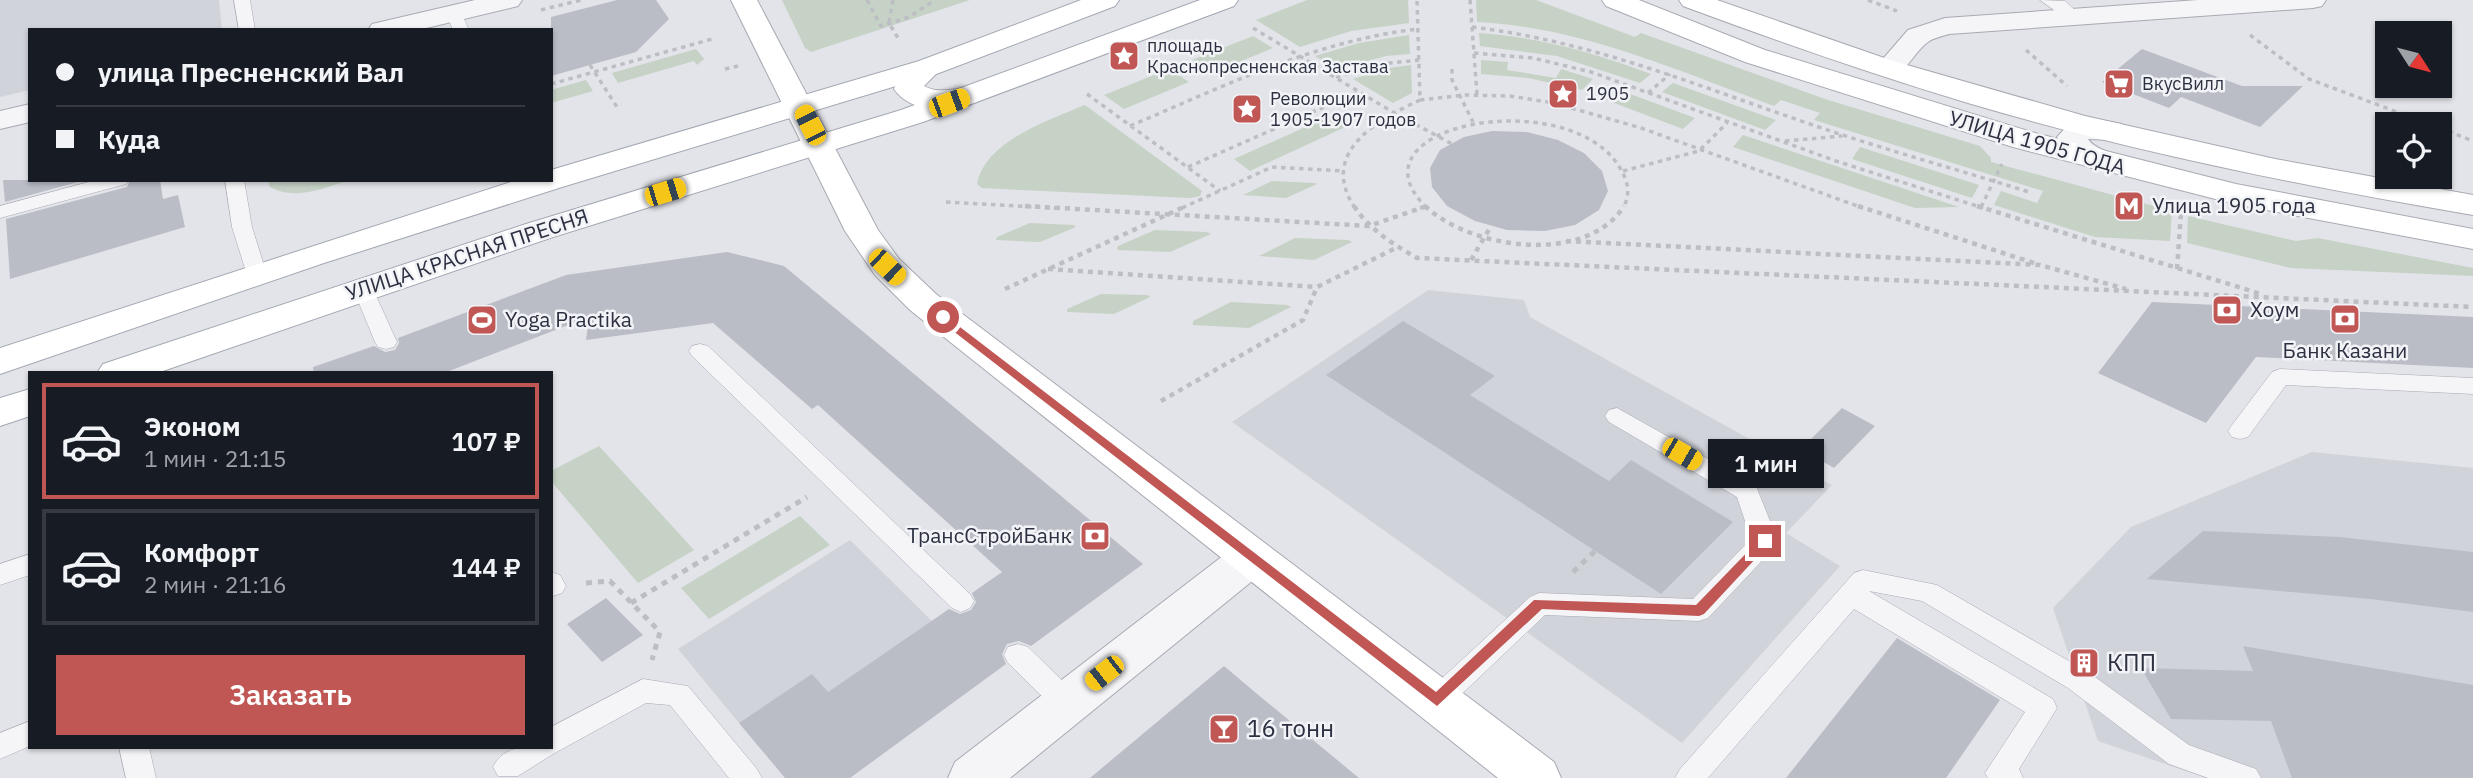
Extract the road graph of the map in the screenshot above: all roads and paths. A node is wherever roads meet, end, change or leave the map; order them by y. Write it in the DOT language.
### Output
graph roads {
  1 [pos="244,0"];
  2 [pos="509,0"];
  3 [pos="744,0"];
  4 [pos="867,0"];
  5 [pos="893,0"];
  6 [pos="935,0"];
  7 [pos="1106,0"];
  8 [pos="1225,0"];
  9 [pos="1417,0"];
  10 [pos="1471,0"];
  11 [pos="1615,0"];
  12 [pos="1692,0"];
  13 [pos="1868,0"];
  14 [pos="2048,0"];
  15 [pos="2313,0"];
  16 [pos="1905,14"];
  17 [pos="2074,17"];
  18 [pos="445,23"];
  19 [pos="889,23"];
  20 [pos="1472,27"];
  21 [pos="247,28"];
  22 [pos="400,28"];
  23 [pos="1254,28"];
  24 [pos="1418,29"];
  25 [pos="2244,31"];
  26 [pos="898,38"];
  27 [pos="712,39"];
  28 [pos="2020,44"];
  29 [pos="1474,53"];
  30 [pos="1299,56"];
  31 [pos="1419,60"];
  32 [pos="590,65"];
  33 [pos="739,66"];
  34 [pos="929,67"];
  35 [pos="1889,68"];
  36 [pos="725,69"];
  37 [pos="1452,69"];
  38 [pos="594,72"];
  39 [pos="1670,74"];
  40 [pos="1336,78"];
  41 [pos="553,83"];
  42 [pos="1938,83"];
  43 [pos="2069,87"];
  44 [pos="1358,92"];
  45 [pos="1647,93"];
  46 [pos="1087,94"];
  47 [pos="1458,94"];
  48 [pos="1476,94"];
  49 [pos="967,96"];
  50 [pos="1420,100"];
  51 [pos="799,105"];
  52 [pos="617,107"];
  53 [pos="1921,110"];
  54 [pos="1391,111"];
  55 [pos="2398,112"];
  56 [pos="28,113"];
  57 [pos="0,120"];
  58 [pos="1473,122"];
  59 [pos="1727,123"];
  60 [pos="1130,126"];
  61 [pos="2111,131"];
  62 [pos="2452,133"];
  63 [pos="1435,135"];
  64 [pos="1847,136"];
  65 [pos="1780,141"];
  66 [pos="2473,141"];
  67 [pos="1452,144"];
  68 [pos="820,145"];
  69 [pos="1699,151"];
  70 [pos="2003,161"];
  71 [pos="2103,162"];
  72 [pos="1188,167"];
  73 [pos="1343,171"];
  74 [pos="1623,171"];
  75 [pos="553,179"];
  76 [pos="1994,181"];
  77 [pos="112,182"];
  78 [pos="234,182"];
  79 [pos="545,182"];
  80 [pos="1220,191"];
  81 [pos="2029,192"];
  82 [pos="946,202"];
  83 [pos="2473,205"];
  84 [pos="1424,207"];
  85 [pos="1980,208"];
  86 [pos="0,212"];
  87 [pos="2181,212"];
  88 [pos="1168,215"];
  89 [pos="1369,226"];
  90 [pos="1491,226"];
  91 [pos="1484,238"];
  92 [pos="2473,239"];
  93 [pos="1566,241"];
  94 [pos="1396,248"];
  95 [pos="1471,260"];
  96 [pos="2040,265"];
  97 [pos="1048,269"];
  98 [pos="2177,269"];
  99 [pos="257,275"];
  100 [pos="1317,287"];
  101 [pos="363,289"];
  102 [pos="1005,289"];
  103 [pos="2133,291"];
  104 [pos="2270,297"];
  105 [pos="2473,307"];
  106 [pos="386,342"];
  107 [pos="700,351"];
  108 [pos="0,361"];
  109 [pos="122,371"];
  110 [pos="2473,386"];
  111 [pos="1161,401"];
  112 [pos="28,403"];
  113 [pos="0,412"];
  114 [pos="1618,416"];
  115 [pos="2240,431"];
  116 [pos="835,481"];
  117 [pos="1252,557"];
  118 [pos="28,565"];
  119 [pos="0,575"];
  120 [pos="553,584"];
  121 [pos="1851,594"];
  122 [pos="961,601"];
  123 [pos="631,603"];
  124 [pos="1018,655"];
  125 [pos="643,691"];
  126 [pos="1437,700"];
  127 [pos="1066,702"];
  128 [pos="28,734"];
  129 [pos="553,741"];
  130 [pos="0,746"];
  131 [pos="134,749"];
  132 [pos="539,749"];
  133 [pos="508,767"];
  134 [pos="979,776"];
  135 [pos="141,778"];
  136 [pos="747,778"];
  137 [pos="1536,778"];
  138 [pos="1690,778"];
  139 [pos="2008,778"];
  140 [pos="2246,778"];
  1 -- 21 [label="lane"];
  2 -- 18 [label="street"];
  3 -- 51 [label="main road"];
  4 -- 19 [label="path"];
  5 -- 19 [label="path"];
  6 -- 19 [label="path"];
  7 -- 34 [label="main road"];
  8 -- 49 [label="main road"];
  9 -- 24 [label="path"];
  10 -- 20 [label="path"];
  11 -- 53 [label="main road, УЛИЦА 1905 ГОДА"];
  12 -- 35 [label="main road, УЛИЦА 1905 ГОДА"];
  13 -- 16 [label="path"];
  14 -- 17 [label="lane"];
  15 -- 17 [label="street"];
  17 -- 35 [label="street"];
  18 -- 22 [label="street"];
  19 -- 26 [label="path"];
  20 -- 29 [label="path"];
  20 -- 39 [label="path"];
  23 -- 30 [label="path"];
  24 -- 30 [label="path"];
  24 -- 31 [label="path"];
  25 -- 55 [label="path"];
  27 -- 38 [label="path"];
  28 -- 43 [label="path"];
  29 -- 45 [label="path"];
  29 -- 48 [label="path"];
  30 -- 40 [label="path"];
  30 -- 60 [label="path"];
  31 -- 40 [label="path"];
  31 -- 50 [label="path"];
  32 -- 38 [label="path"];
  33 -- 36 [label="path"];
  34 -- 49 [label="main road"];
  34 -- 51 [label="main road"];
  35 -- 42 [label="main road, УЛИЦА 1905 ГОДА"];
  37 -- 47 [label="path"];
  38 -- 41 [label="path"];
  38 -- 52 [label="path"];
  39 -- 45 [label="path"];
  39 -- 64 [label="path"];
  40 -- 44 [label="path"];
  42 -- 53 [label="main road"];
  42 -- 61 [label="main road, УЛИЦА 1905 ГОДА"];
  44 -- 54 [label="path"];
  44 -- 72 [label="path"];
  45 -- 59 [label="path"];
  46 -- 60 [label="path"];
  47 -- 48 [label="path"];
  47 -- 50 [label="path"];
  47 -- 58 [label="path"];
  48 -- 69 [label="path"];
  49 -- 68 [label="main road"];
  50 -- 54 [label="path"];
  51 -- 68 [label="main road"];
  51 -- 75 [label="main road"];
  53 -- 71 [label="main road, УЛИЦА 1905 ГОДА"];
  54 -- 63 [label="path"];
  54 -- 73 [label="path"];
  56 -- 57 [label="street"];
  58 -- 63 [label="path"];
  58 -- 74 [label="path"];
  59 -- 65 [label="path"];
  59 -- 69 [label="path"];
  60 -- 72 [label="path"];
  61 -- 71 [label="street"];
  61 -- 83 [label="main road, УЛИЦА 1905 ГОДА"];
  62 -- 66 [label="path"];
  63 -- 67 [label="path"];
  63 -- 84 [label="path"];
  64 -- 65 [label="path"];
  64 -- 76 [label="path"];
  65 -- 85 [label="path"];
  68 -- 101 [label="main road, УЛИЦА КРАСНАЯ ПРЕСНЯ"];
  68 -- 117 [label="main road"];
  69 -- 74 [label="path"];
  69 -- 96 [label="path"];
  70 -- 76 [label="path"];
  71 -- 92 [label="main road, УЛИЦА 1905 ГОДА"];
  72 -- 80 [label="path"];
  73 -- 80 [label="path"];
  73 -- 89 [label="path"];
  74 -- 93 [label="path"];
  76 -- 81 [label="path"];
  76 -- 85 [label="path"];
  77 -- 86 [label="lane"];
  78 -- 99 [label="lane"];
  79 -- 99 [label="main road"];
  80 -- 88 [label="path"];
  82 -- 88 [label="path"];
  84 -- 89 [label="path"];
  84 -- 91 [label="path"];
  85 -- 98 [label="path"];
  87 -- 98 [label="path"];
  88 -- 89 [label="path"];
  88 -- 97 [label="path"];
  89 -- 94 [label="path"];
  90 -- 91 [label="path"];
  91 -- 93 [label="path"];
  91 -- 95 [label="path"];
  93 -- 96 [label="path"];
  94 -- 95 [label="path"];
  94 -- 100 [label="path"];
  95 -- 103 [label="path"];
  96 -- 103 [label="path"];
  97 -- 100 [label="path"];
  97 -- 102 [label="path"];
  98 -- 104 [label="path"];
  99 -- 108 [label="main road"];
  100 -- 111 [label="path"];
  101 -- 106 [label="lane"];
  101 -- 109 [label="main road, УЛИЦА КРАСНАЯ ПРЕСНЯ"];
  103 -- 104 [label="path"];
  104 -- 105 [label="path"];
  107 -- 116 [label="lane"];
  110 -- 115 [label="lane"];
  112 -- 113 [label="main road"];
  114 -- 126 [label="lane"];
  116 -- 122 [label="lane"];
  116 -- 123 [label="path"];
  117 -- 126 [label="main road"];
  117 -- 127 [label="street"];
  118 -- 119 [label="lane"];
  120 -- 123 [label="path"];
  121 -- 138 [label="lane"];
  121 -- 139 [label="lane"];
  121 -- 140 [label="lane"];
  123 -- 125 [label="path"];
  124 -- 127 [label="lane"];
  125 -- 129 [label="lane"];
  125 -- 136 [label="lane"];
  126 -- 137 [label="main road"];
  127 -- 134 [label="street"];
  128 -- 130 [label="lane"];
  131 -- 135 [label="lane"];
  132 -- 133 [label="lane"];
}
